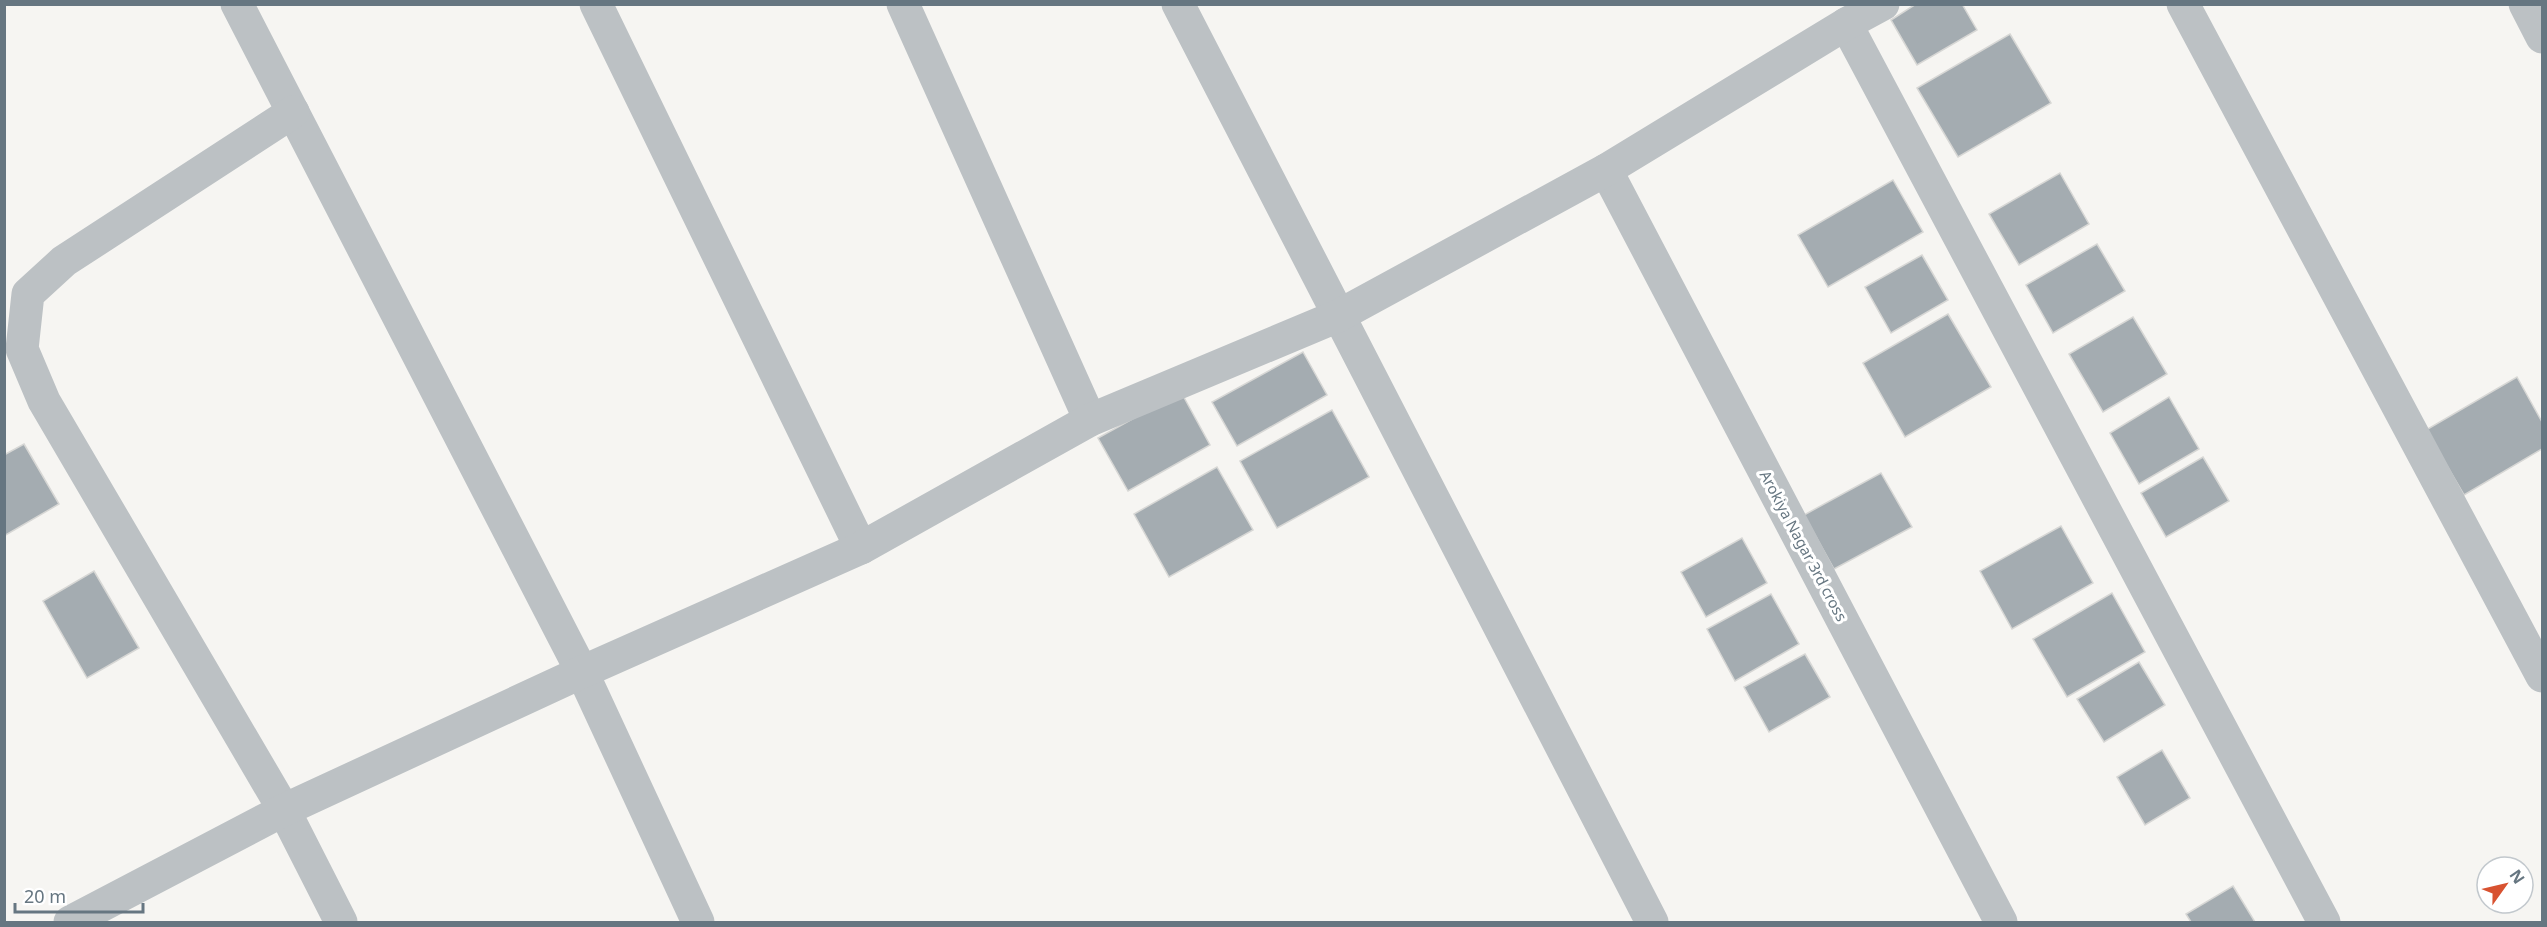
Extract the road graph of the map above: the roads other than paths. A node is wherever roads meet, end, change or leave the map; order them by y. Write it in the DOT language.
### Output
graph roads {
  1 [pos="237,4"];
  2 [pos="596,4"];
  3 [pos="903,4"];
  4 [pos="1178,4"];
  5 [pos="1882,4"];
  6 [pos="2183,4"];
  7 [pos="2525,4"];
  8 [pos="1846,24"];
  9 [pos="2542,38"];
  10 [pos="293,112"];
  11 [pos="1606,170"];
  12 [pos="1338,316"];
  13 [pos="1090,420"];
  14 [pos="861,548"];
  15 [pos="582,672"];
  16 [pos="2542,676"];
  17 [pos="284,810"];
  18 [pos="70,922"];
  19 [pos="341,922"];
  20 [pos="698,922"];
  21 [pos="1652,922"];
  22 [pos="2001,922"];
  23 [pos="2324,922"];
  1 -- 10 [label="street"];
  2 -- 14 [label="street"];
  3 -- 13 [label="street"];
  4 -- 12 [label="street"];
  5 -- 8 [label="street"];
  6 -- 16 [label="street"];
  7 -- 9 [label="street"];
  8 -- 11 [label="street"];
  8 -- 23 [label="street"];
  10 -- 15 [label="street"];
  10 -- 17 [label="street"];
  11 -- 12 [label="street"];
  11 -- 22 [label="street, Arokiya Nagar 3rd cross"];
  12 -- 13 [label="street"];
  12 -- 21 [label="street"];
  13 -- 14 [label="street"];
  14 -- 15 [label="street"];
  15 -- 17 [label="street"];
  15 -- 20 [label="street"];
  17 -- 18 [label="street"];
  17 -- 19 [label="street"];
}
